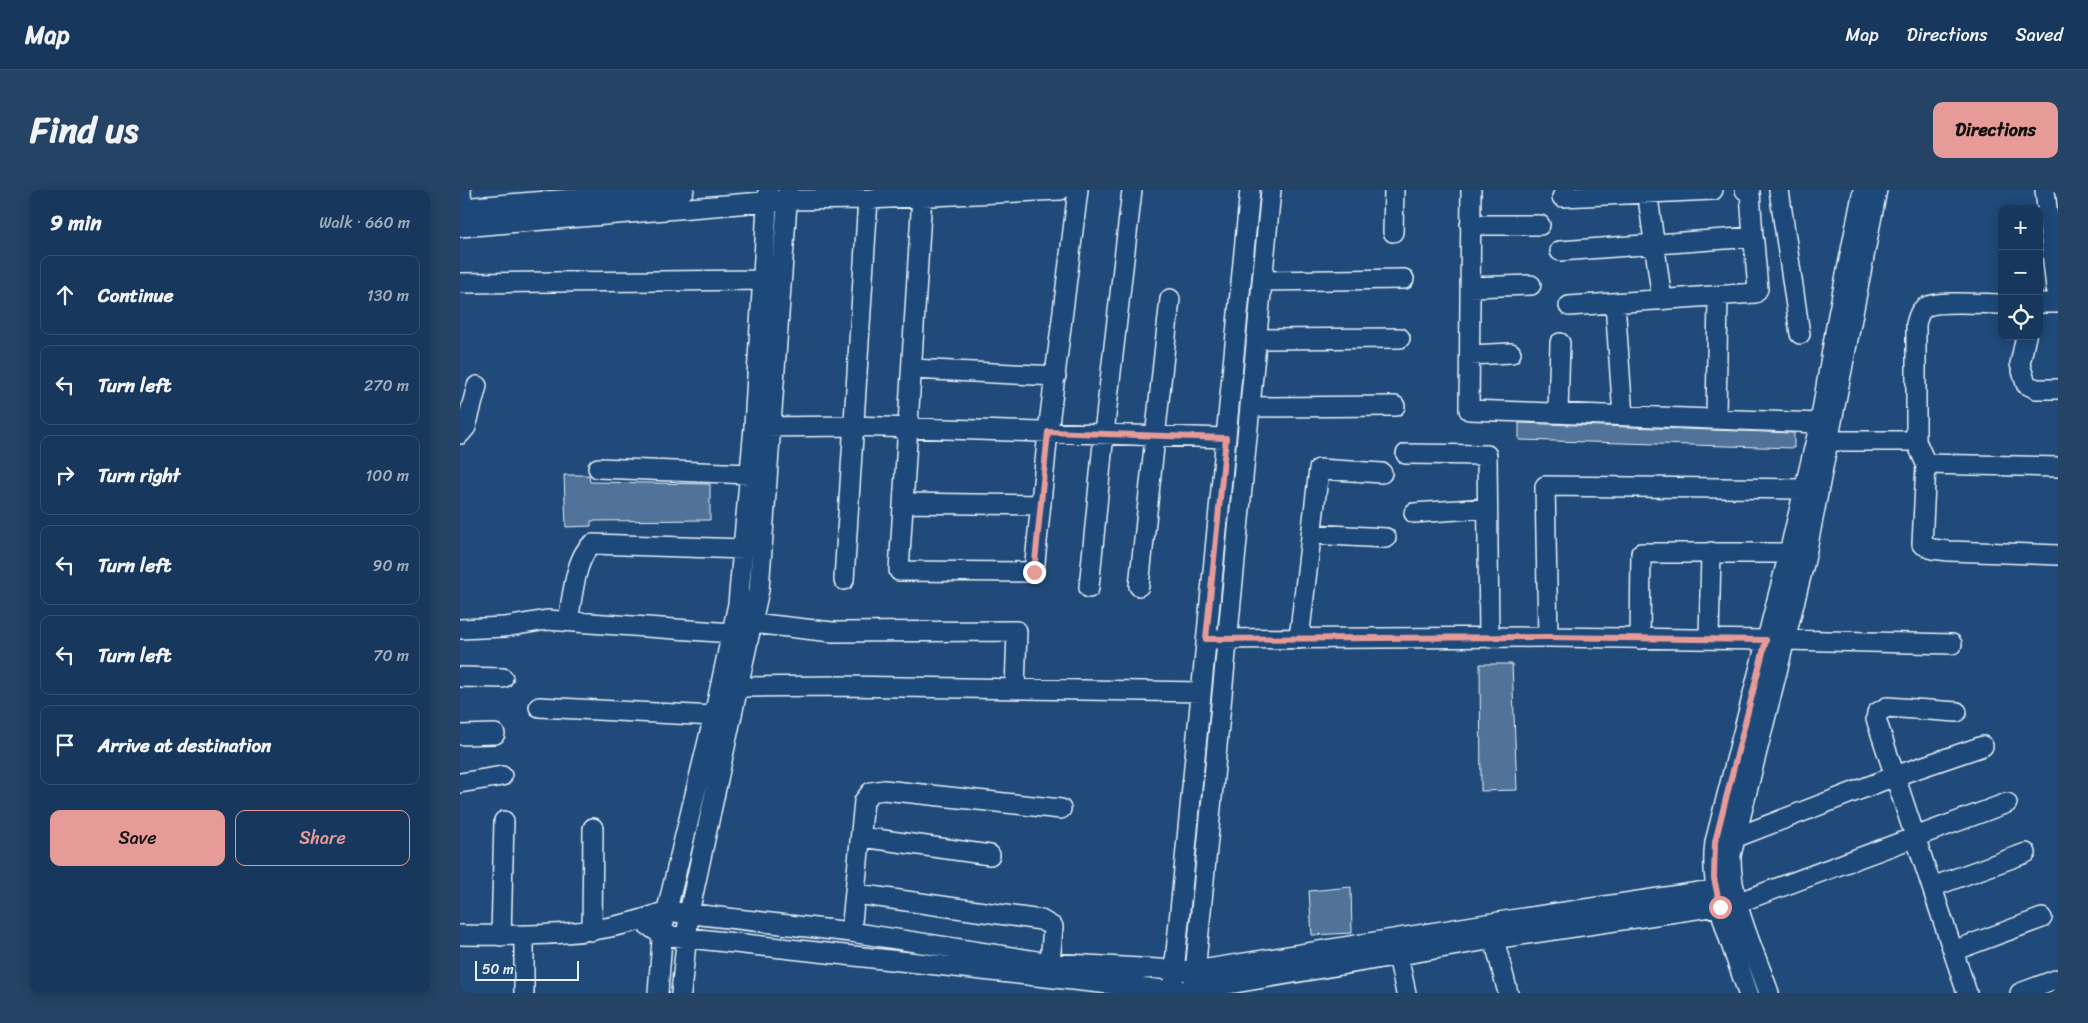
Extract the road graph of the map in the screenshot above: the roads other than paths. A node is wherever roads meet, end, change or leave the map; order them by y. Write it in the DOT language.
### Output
graph roads {
  1 [pos="684,190"];
  2 [pos="1060,190"];
  3 [pos="1078,190"];
  4 [pos="1132,190"];
  5 [pos="1250,190"];
  6 [pos="1271,190"];
  7 [pos="1394,190"];
  8 [pos="1470,190"];
  9 [pos="1713,190"];
  10 [pos="1745,190"];
  11 [pos="1779,190"];
  12 [pos="1863,190"];
  13 [pos="1877,190"];
  14 [pos="1647,192"];
  15 [pos="614,193"];
  16 [pos="579,194"];
  17 [pos="788,195"];
  18 [pos="2050,195"];
  19 [pos="531,196"];
  20 [pos="768,196"];
  21 [pos="922,196"];
  22 [pos="1562,197"];
  23 [pos="868,199"];
  24 [pos="461,202"];
  25 [pos="1470,225"];
  26 [pos="1540,225"];
  27 [pos="460,227"];
  28 [pos="1393,232"];
  29 [pos="1753,237"];
  30 [pos="1654,245"];
  31 [pos="1560,251"];
  32 [pos="1404,279"];
  33 [pos="763,280"];
  34 [pos="1262,281"];
  35 [pos="460,283"];
  36 [pos="1532,285"];
  37 [pos="1470,287"];
  38 [pos="1718,296"];
  39 [pos="2057,296"];
  40 [pos="1170,299"];
  41 [pos="1662,300"];
  42 [pos="2043,301"];
  43 [pos="1615,303"];
  44 [pos="1998,304"];
  45 [pos="1570,306"];
  46 [pos="1800,334"];
  47 [pos="1400,338"];
  48 [pos="1256,340"];
  49 [pos="2025,340"];
  50 [pos="1560,343"];
  51 [pos="1511,354"];
  52 [pos="1470,355"];
  53 [pos="912,369"];
  54 [pos="1056,376"];
  55 [pos="477,386"];
  56 [pos="2058,389"];
  57 [pos="1395,406"];
  58 [pos="1250,407"];
  59 [pos="1558,412"];
  60 [pos="1623,416"];
  61 [pos="1716,417"];
  62 [pos="852,426"];
  63 [pos="762,427"];
  64 [pos="910,428"];
  65 [pos="1827,430"];
  66 [pos="1048,432"];
  67 [pos="1104,433"];
  68 [pos="460,434"];
  69 [pos="1155,436"];
  70 [pos="1226,438"];
  71 [pos="1916,441"];
  72 [pos="1406,454"];
  73 [pos="1926,464"];
  74 [pos="2058,467"];
  75 [pos="598,468"];
  76 [pos="1382,473"];
  77 [pos="750,474"];
  78 [pos="1804,489"];
  79 [pos="904,503"];
  80 [pos="1041,505"];
  81 [pos="1487,508"];
  82 [pos="1414,513"];
  83 [pos="1311,534"];
  84 [pos="1386,538"];
  85 [pos="744,549"];
  86 [pos="1711,552"];
  87 [pos="1790,553"];
  88 [pos="2058,554"];
  89 [pos="844,580"];
  90 [pos="1139,586"];
  91 [pos="1089,588"];
  92 [pos="568,622"];
  93 [pos="753,623"];
  94 [pos="460,629"];
  95 [pos="732,633"];
  96 [pos="1548,637"];
  97 [pos="1489,638"];
  98 [pos="1206,639"];
  99 [pos="1228,639"];
  100 [pos="1299,639"];
  101 [pos="1640,639"];
  102 [pos="1709,639"];
  103 [pos="1766,640"];
  104 [pos="1786,640"];
  105 [pos="1952,644"];
  106 [pos="460,678"];
  107 [pos="503,678"];
  108 [pos="739,687"];
  109 [pos="1016,689"];
  110 [pos="1201,692"];
  111 [pos="539,707"];
  112 [pos="1957,712"];
  113 [pos="714,716"];
  114 [pos="495,734"];
  115 [pos="460,735"];
  116 [pos="1983,746"];
  117 [pos="502,776"];
  118 [pos="1895,776"];
  119 [pos="460,784"];
  120 [pos="2007,803"];
  121 [pos="1062,809"];
  122 [pos="504,821"];
  123 [pos="593,828"];
  124 [pos="1915,836"];
  125 [pos="1737,837"];
  126 [pos="862,838"];
  127 [pos="2026,854"];
  128 [pos="990,855"];
  129 [pos="1932,887"];
  130 [pos="857,894"];
  131 [pos="1727,897"];
  132 [pos="666,911"];
  133 [pos="689,913"];
  134 [pos="2042,918"];
  135 [pos="642,921"];
  136 [pos="592,931"];
  137 [pos="851,932"];
  138 [pos="524,934"];
  139 [pos="460,935"];
  140 [pos="662,935"];
  141 [pos="501,936"];
  142 [pos="686,937"];
  143 [pos="1494,939"];
  144 [pos="1953,951"];
  145 [pos="1362,952"];
  146 [pos="1398,956"];
  147 [pos="1050,963"];
  148 [pos="1174,971"];
  149 [pos="2058,979"];
  150 [pos="1193,984"];
  151 [pos="1173,992"];
  152 [pos="524,993"];
  153 [pos="658,993"];
  154 [pos="681,993"];
  155 [pos="1406,993"];
  156 [pos="1508,993"];
  157 [pos="1748,993"];
  158 [pos="1769,993"];
  159 [pos="1967,993"];
  160 [pos="2020,993"];
  1 -- 15 [label="street"];
  2 -- 21 [label="street"];
  3 -- 54 [label="street"];
  4 -- 67 [label="street"];
  5 -- 70 [label="street"];
  6 -- 34 [label="street"];
  7 -- 28 [label="street"];
  8 -- 25 [label="street"];
  9 -- 14 [label="street"];
  10 -- 29 [label="street"];
  11 -- 46 [label="street"];
  12 -- 65 [label="street"];
  13 -- 65 [label="street"];
  14 -- 22 [label="street"];
  14 -- 30 [label="street"];
  15 -- 16 [label="street"];
  16 -- 19 [label="street"];
  17 -- 20 [label="street"];
  17 -- 23 [label="street"];
  17 -- 63 [label="street"];
  18 -- 39 [label="street"];
  19 -- 24 [label="street"];
  20 -- 27 [label="street"];
  20 -- 33 [label="street"];
  21 -- 23 [label="street"];
  21 -- 53 [label="street"];
  23 -- 62 [label="street"];
  25 -- 26 [label="street"];
  25 -- 37 [label="street"];
  29 -- 30 [label="street"];
  29 -- 38 [label="street"];
  30 -- 31 [label="street"];
  30 -- 41 [label="street"];
  32 -- 34 [label="street"];
  33 -- 35 [label="street"];
  33 -- 63 [label="street"];
  34 -- 48 [label="street"];
  36 -- 37 [label="street"];
  37 -- 52 [label="street"];
  38 -- 41 [label="street"];
  38 -- 61 [label="street"];
  39 -- 42 [label="street"];
  40 -- 69 [label="street"];
  41 -- 43 [label="street"];
  43 -- 45 [label="street"];
  43 -- 60 [label="street"];
  44 -- 71 [label="street"];
  47 -- 48 [label="street"];
  48 -- 58 [label="street"];
  49 -- 56 [label="street"];
  50 -- 59 [label="street"];
  51 -- 52 [label="street"];
  52 -- 59 [label="street"];
  53 -- 54 [label="street"];
  53 -- 64 [label="street"];
  54 -- 66 [label="street"];
  55 -- 68 [label="street"];
  57 -- 58 [label="street"];
  58 -- 99 [label="street"];
  59 -- 60 [label="street"];
  60 -- 61 [label="street"];
  61 -- 65 [label="street"];
  62 -- 63 [label="street"];
  62 -- 64 [label="street"];
  62 -- 89 [label="street"];
  63 -- 77 [label="street"];
  63 -- 93 [label="street"];
  64 -- 66 [label="street"];
  64 -- 79 [label="street"];
  65 -- 71 [label="street"];
  65 -- 78 [label="street"];
  65 -- 104 [label="street"];
  66 -- 67 [label="street"];
  66 -- 80 [label="street"];
  67 -- 69 [label="street"];
  67 -- 91 [label="street"];
  69 -- 70 [label="street"];
  69 -- 90 [label="street"];
  70 -- 98 [label="street"];
  71 -- 73 [label="street"];
  72 -- 81 [label="street"];
  73 -- 74 [label="street"];
  73 -- 88 [label="street"];
  75 -- 77 [label="street"];
  76 -- 83 [label="street"];
  77 -- 85 [label="street"];
  78 -- 87 [label="street"];
  78 -- 96 [label="street"];
  79 -- 80 [label="street"];
  79 -- 80 [label="street"];
  81 -- 82 [label="street"];
  81 -- 97 [label="street"];
  83 -- 84 [label="street"];
  83 -- 100 [label="street"];
  85 -- 92 [label="street"];
  85 -- 95 [label="street"];
  86 -- 87 [label="street"];
  86 -- 101 [label="street"];
  86 -- 102 [label="street"];
  87 -- 103 [label="street"];
  92 -- 94 [label="street"];
  92 -- 95 [label="street"];
  93 -- 108 [label="street"];
  93 -- 109 [label="street"];
  95 -- 113 [label="street"];
  96 -- 97 [label="street"];
  96 -- 101 [label="street"];
  97 -- 100 [label="street"];
  98 -- 99 [label="street"];
  98 -- 110 [label="street"];
  99 -- 100 [label="street"];
  99 -- 150 [label="street"];
  101 -- 102 [label="street"];
  102 -- 103 [label="street"];
  103 -- 131 [label="street"];
  104 -- 105 [label="street"];
  104 -- 125 [label="street"];
  106 -- 107 [label="street"];
  108 -- 109 [label="street"];
  108 -- 133 [label="street"];
  109 -- 110 [label="street"];
  110 -- 148 [label="street"];
  111 -- 113 [label="street"];
  112 -- 118 [label="street"];
  113 -- 132 [label="street"];
  114 -- 115 [label="street"];
  116 -- 118 [label="street"];
  117 -- 119 [label="street"];
  118 -- 124 [label="street"];
  118 -- 125 [label="street"];
  120 -- 124 [label="street"];
  121 -- 126 [label="street"];
  122 -- 141 [label="street"];
  123 -- 136 [label="street"];
  124 -- 129 [label="street"];
  124 -- 131 [label="street"];
  125 -- 131 [label="street"];
  126 -- 128 [label="street"];
  126 -- 130 [label="street"];
  127 -- 129 [label="street"];
  129 -- 144 [label="street"];
  130 -- 137 [label="street"];
  130 -- 147 [label="street"];
  131 -- 143 [label="street"];
  131 -- 145 [label="street"];
  131 -- 157 [label="street"];
  131 -- 158 [label="street"];
  132 -- 133 [label="street"];
  132 -- 135 [label="street"];
  132 -- 140 [label="street"];
  133 -- 137 [label="street"];
  133 -- 142 [label="street"];
  134 -- 144 [label="street"];
  135 -- 136 [label="street"];
  135 -- 140 [label="street"];
  136 -- 138 [label="street"];
  137 -- 147 [label="street"];
  138 -- 141 [label="street"];
  138 -- 152 [label="street"];
  139 -- 141 [label="street"];
  140 -- 142 [label="street"];
  140 -- 153 [label="street"];
  142 -- 151 [label="street"];
  142 -- 154 [label="street"];
  143 -- 146 [label="street"];
  143 -- 156 [label="street"];
  144 -- 159 [label="street"];
  145 -- 146 [label="street"];
  145 -- 150 [label="street"];
  146 -- 155 [label="street"];
  147 -- 148 [label="street"];
  148 -- 150 [label="street"];
  148 -- 151 [label="street"];
  149 -- 160 [label="street"];
  150 -- 151 [label="street"];
}
